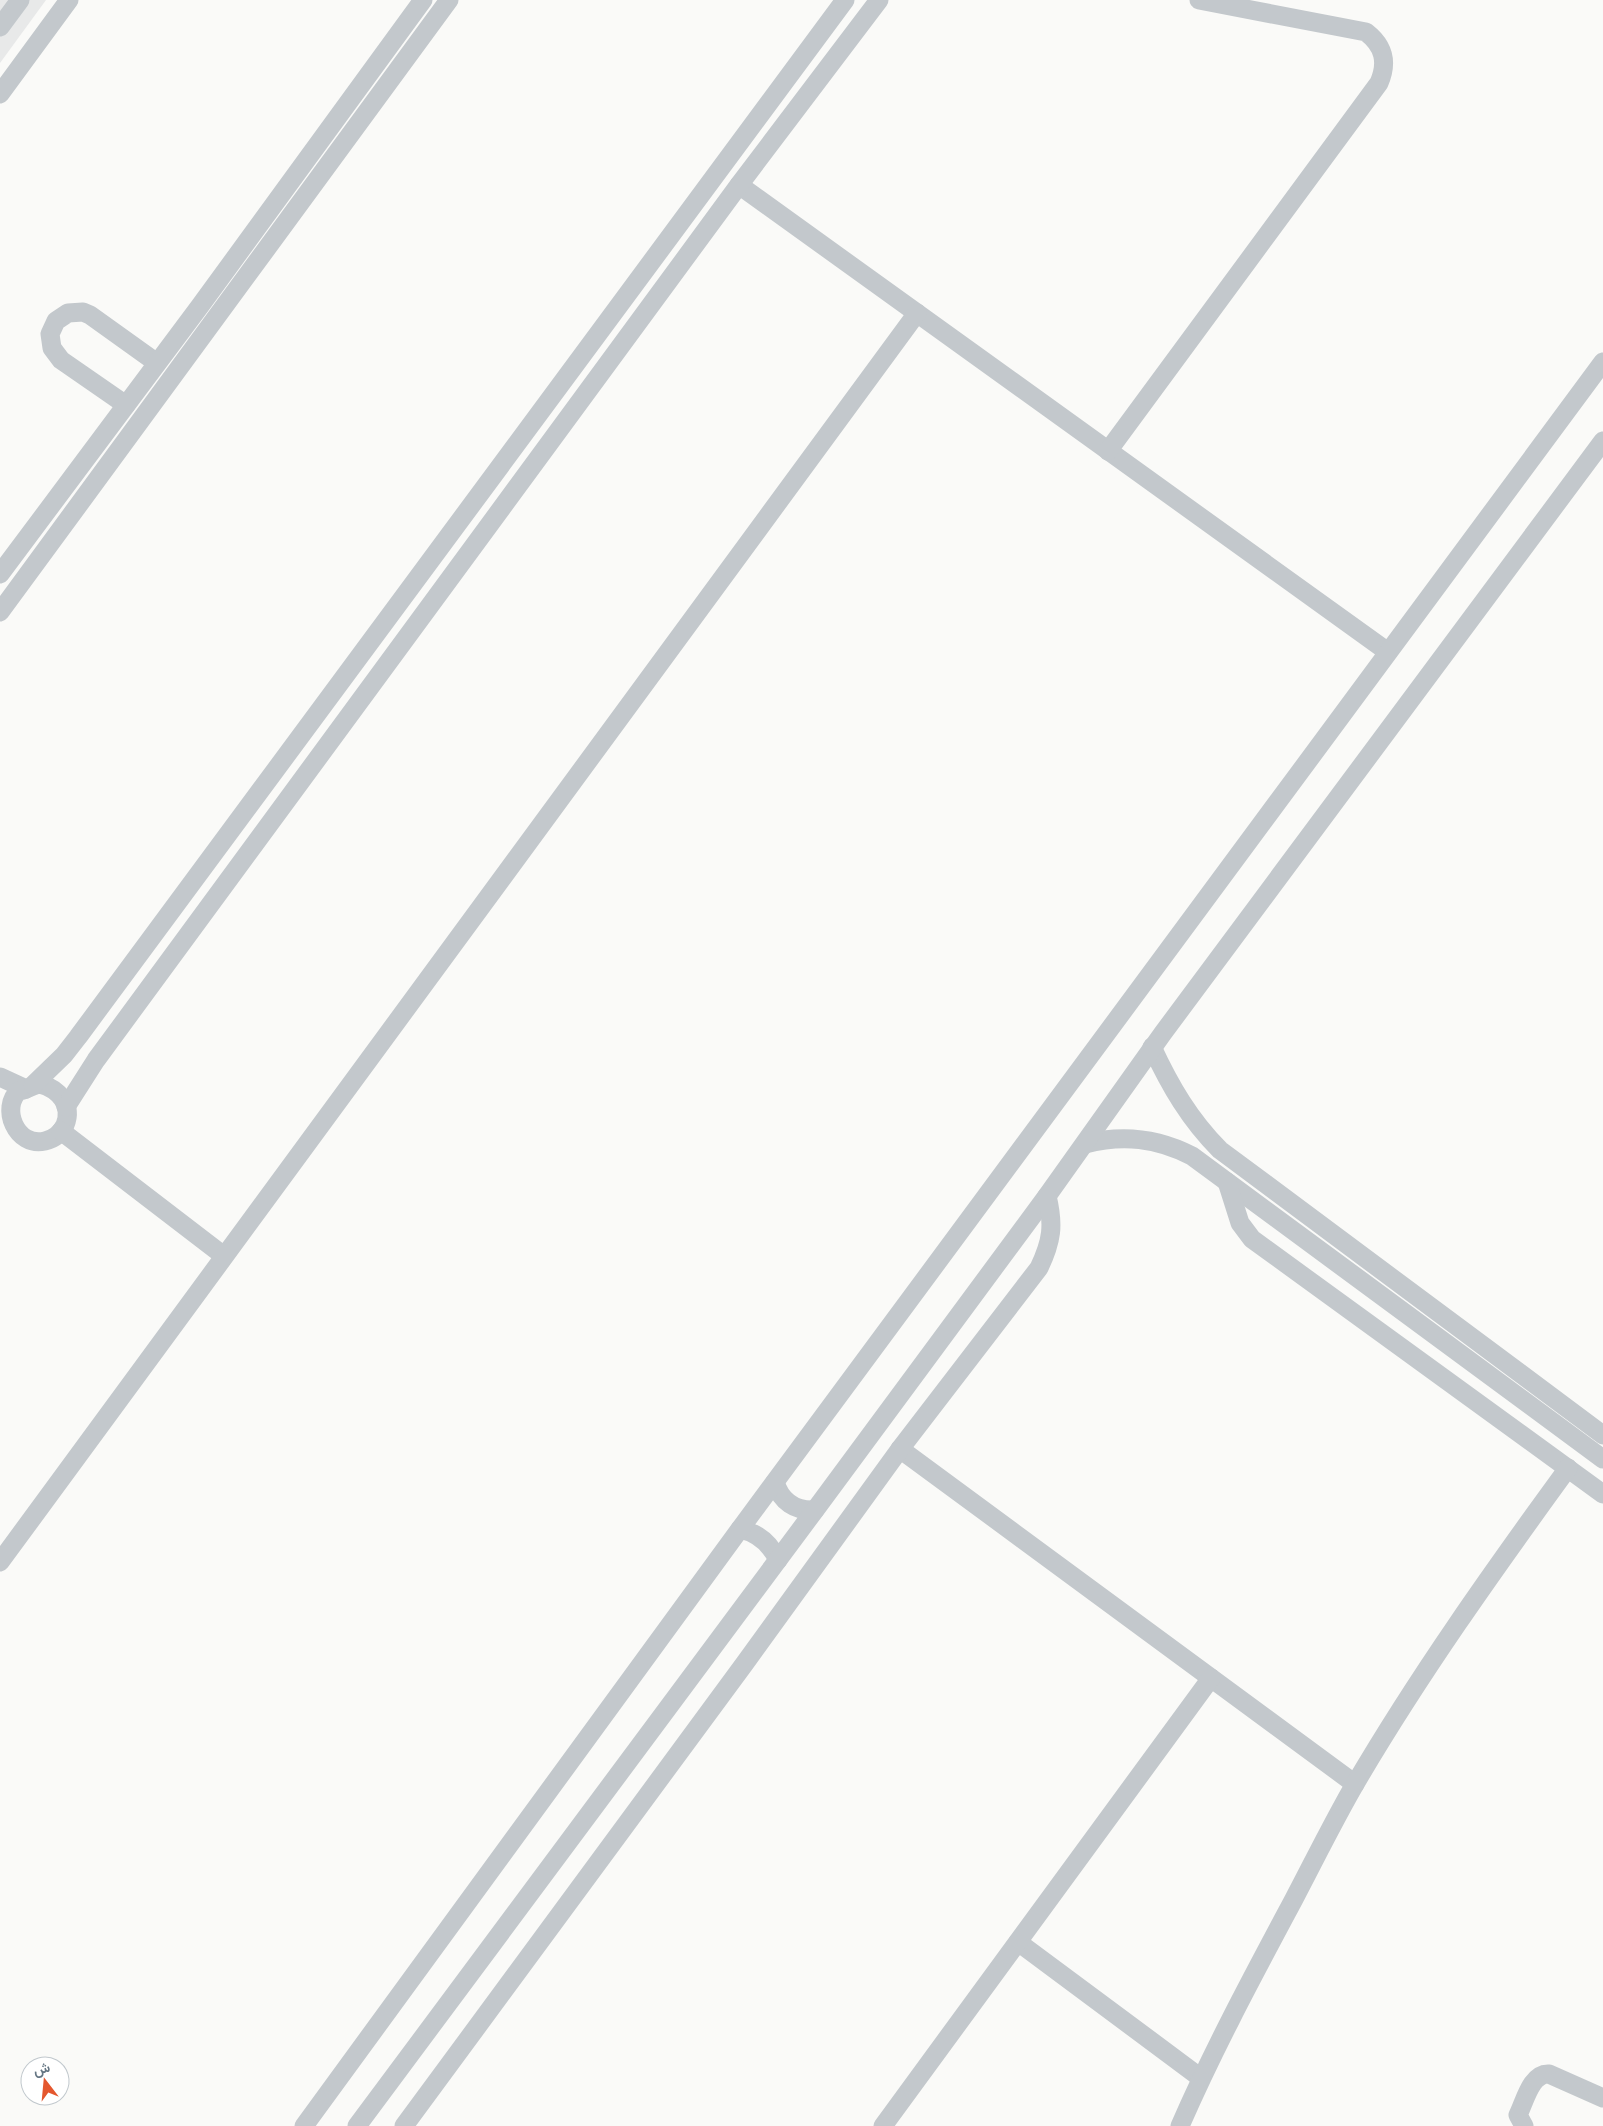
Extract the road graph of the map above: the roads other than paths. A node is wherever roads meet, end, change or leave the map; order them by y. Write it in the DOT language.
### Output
graph roads {
  1 [pos="20,0"];
  2 [pos="69,0"];
  3 [pos="423,0"];
  4 [pos="449,0"];
  5 [pos="845,0"];
  6 [pos="879,0"];
  7 [pos="1199,0"];
  8 [pos="0,27"];
  9 [pos="0,94"];
  10 [pos="739,185"];
  11 [pos="200,306"];
  12 [pos="917,313"];
  13 [pos="217,318"];
  14 [pos="1603,362"];
  15 [pos="157,363"];
  16 [pos="126,405"];
  17 [pos="1603,441"];
  18 [pos="1108,451"];
  19 [pos="2,566"];
  20 [pos="0,612"];
  21 [pos="1388,652"];
  22 [pos="1152,1047"];
  23 [pos="0,1078"];
  24 [pos="30,1087"];
  25 [pos="66,1107"];
  26 [pos="4,1113"];
  27 [pos="61,1131"];
  28 [pos="1085,1144"];
  29 [pos="1228,1182"];
  30 [pos="1047,1196"];
  31 [pos="224,1256"];
  32 [pos="1603,1435"];
  33 [pos="900,1448"];
  34 [pos="1603,1459"];
  35 [pos="1568,1468"];
  36 [pos="775,1482"];
  37 [pos="1603,1494"];
  38 [pos="816,1510"];
  39 [pos="740,1529"];
  40 [pos="778,1560"];
  41 [pos="0,1562"];
  42 [pos="1211,1678"];
  43 [pos="1355,1784"];
  44 [pos="1018,1942"];
  45 [pos="1201,2078"];
  46 [pos="1603,2098"];
  47 [pos="304,2126"];
  48 [pos="357,2126"];
  49 [pos="404,2126"];
  50 [pos="883,2126"];
  51 [pos="1180,2126"];
  52 [pos="1524,2126"];
  1 -- 8 [label="street"];
  2 -- 9 [label="street"];
  3 -- 11 [label="street"];
  4 -- 13 [label="street"];
  5 -- 24 [label="street"];
  6 -- 10 [label="street"];
  7 -- 18 [label="street"];
  10 -- 12 [label="street"];
  10 -- 25 [label="street"];
  11 -- 13 [label="street"];
  11 -- 15 [label="street"];
  12 -- 18 [label="street"];
  12 -- 31 [label="street"];
  13 -- 20 [label="street"];
  14 -- 21 [label="street"];
  15 -- 16 [label="street"];
  15 -- 16 [label="street"];
  16 -- 19 [label="street"];
  17 -- 22 [label="street"];
  18 -- 21 [label="street"];
  21 -- 36 [label="street"];
  22 -- 28 [label="street"];
  22 -- 32 [label="street"];
  23 -- 24 [label="street"];
  24 -- 25 [label="street"];
  24 -- 26 [label="street"];
  25 -- 27 [label="street"];
  26 -- 27 [label="street"];
  27 -- 31 [label="street"];
  28 -- 29 [label="street"];
  28 -- 30 [label="street"];
  29 -- 34 [label="street"];
  29 -- 35 [label="street"];
  30 -- 33 [label="street"];
  30 -- 38 [label="street"];
  31 -- 41 [label="street"];
  33 -- 42 [label="street"];
  33 -- 49 [label="street"];
  35 -- 37 [label="street"];
  35 -- 43 [label="street"];
  36 -- 38 [label="street"];
  36 -- 39 [label="street"];
  38 -- 40 [label="street"];
  39 -- 40 [label="street"];
  39 -- 47 [label="street"];
  40 -- 48 [label="street"];
  42 -- 43 [label="street"];
  42 -- 44 [label="street"];
  43 -- 45 [label="street"];
  44 -- 45 [label="street"];
  44 -- 50 [label="street"];
  45 -- 51 [label="street"];
  46 -- 52 [label="street"];
}
